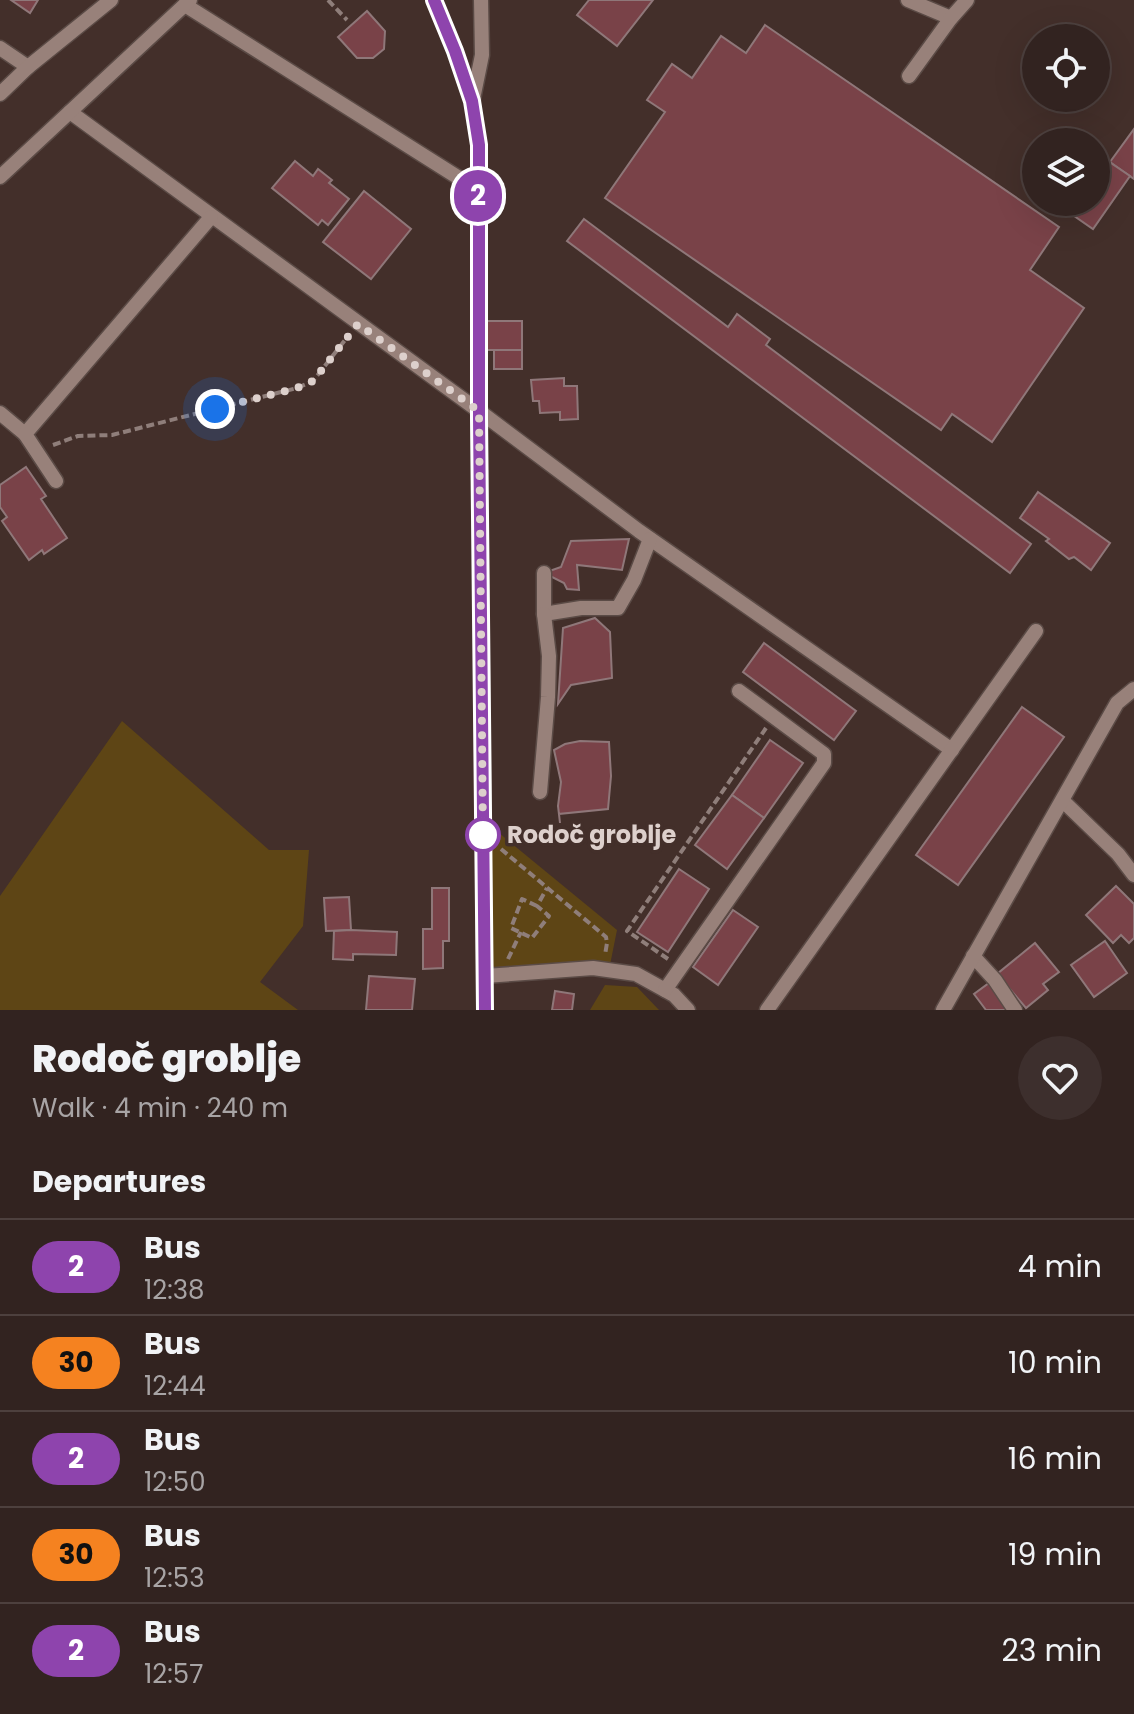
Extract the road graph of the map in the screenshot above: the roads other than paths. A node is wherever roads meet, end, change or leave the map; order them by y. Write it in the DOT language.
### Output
graph roads {
  1 [pos="111,0"];
  2 [pos="434,0"];
  3 [pos="481,0"];
  4 [pos="908,0"];
  5 [pos="967,0"];
  6 [pos="188,3"];
  7 [pos="951,18"];
  8 [pos="0,48"];
  9 [pos="28,67"];
  10 [pos="909,76"];
  11 [pos="0,94"];
  12 [pos="472,101"];
  13 [pos="70,112"];
  14 [pos="0,177"];
  15 [pos="478,190"];
  16 [pos="211,217"];
  17 [pos="479,411"];
  18 [pos="0,413"];
  19 [pos="25,434"];
  20 [pos="56,481"];
  21 [pos="650,539"];
  22 [pos="544,573"];
  23 [pos="544,614"];
  24 [pos="1036,631"];
  25 [pos="1132,686"];
  26 [pos="739,691"];
  27 [pos="952,750"];
  28 [pos="540,792"];
  29 [pos="1063,801"];
  30 [pos="1134,875"];
  31 [pos="973,956"];
  32 [pos="485,976"];
  33 [pos="665,990"];
  34 [pos="485,1010"];
  35 [pos="688,1010"];
  36 [pos="767,1010"];
  37 [pos="943,1010"];
  38 [pos="1015,1010"];
  1 -- 9 [label="street"];
  2 -- 12 [label="street"];
  3 -- 12 [label="street"];
  4 -- 7 [label="street"];
  5 -- 7 [label="street"];
  6 -- 13 [label="street"];
  6 -- 15 [label="street"];
  7 -- 10 [label="street"];
  8 -- 9 [label="street"];
  9 -- 11 [label="street"];
  12 -- 15 [label="street"];
  13 -- 14 [label="street"];
  13 -- 16 [label="street"];
  15 -- 17 [label="street"];
  16 -- 17 [label="street"];
  16 -- 19 [label="street"];
  17 -- 21 [label="street"];
  17 -- 32 [label="street"];
  18 -- 19 [label="street"];
  19 -- 20 [label="street"];
  21 -- 23 [label="street"];
  21 -- 27 [label="street"];
  22 -- 23 [label="street"];
  23 -- 28 [label="street"];
  24 -- 27 [label="street"];
  25 -- 29 [label="street"];
  26 -- 33 [label="street"];
  27 -- 36 [label="street"];
  29 -- 30 [label="street"];
  29 -- 31 [label="street"];
  31 -- 37 [label="street"];
  31 -- 38 [label="street"];
  32 -- 33 [label="street"];
  32 -- 34 [label="street"];
  33 -- 35 [label="street"];
}
